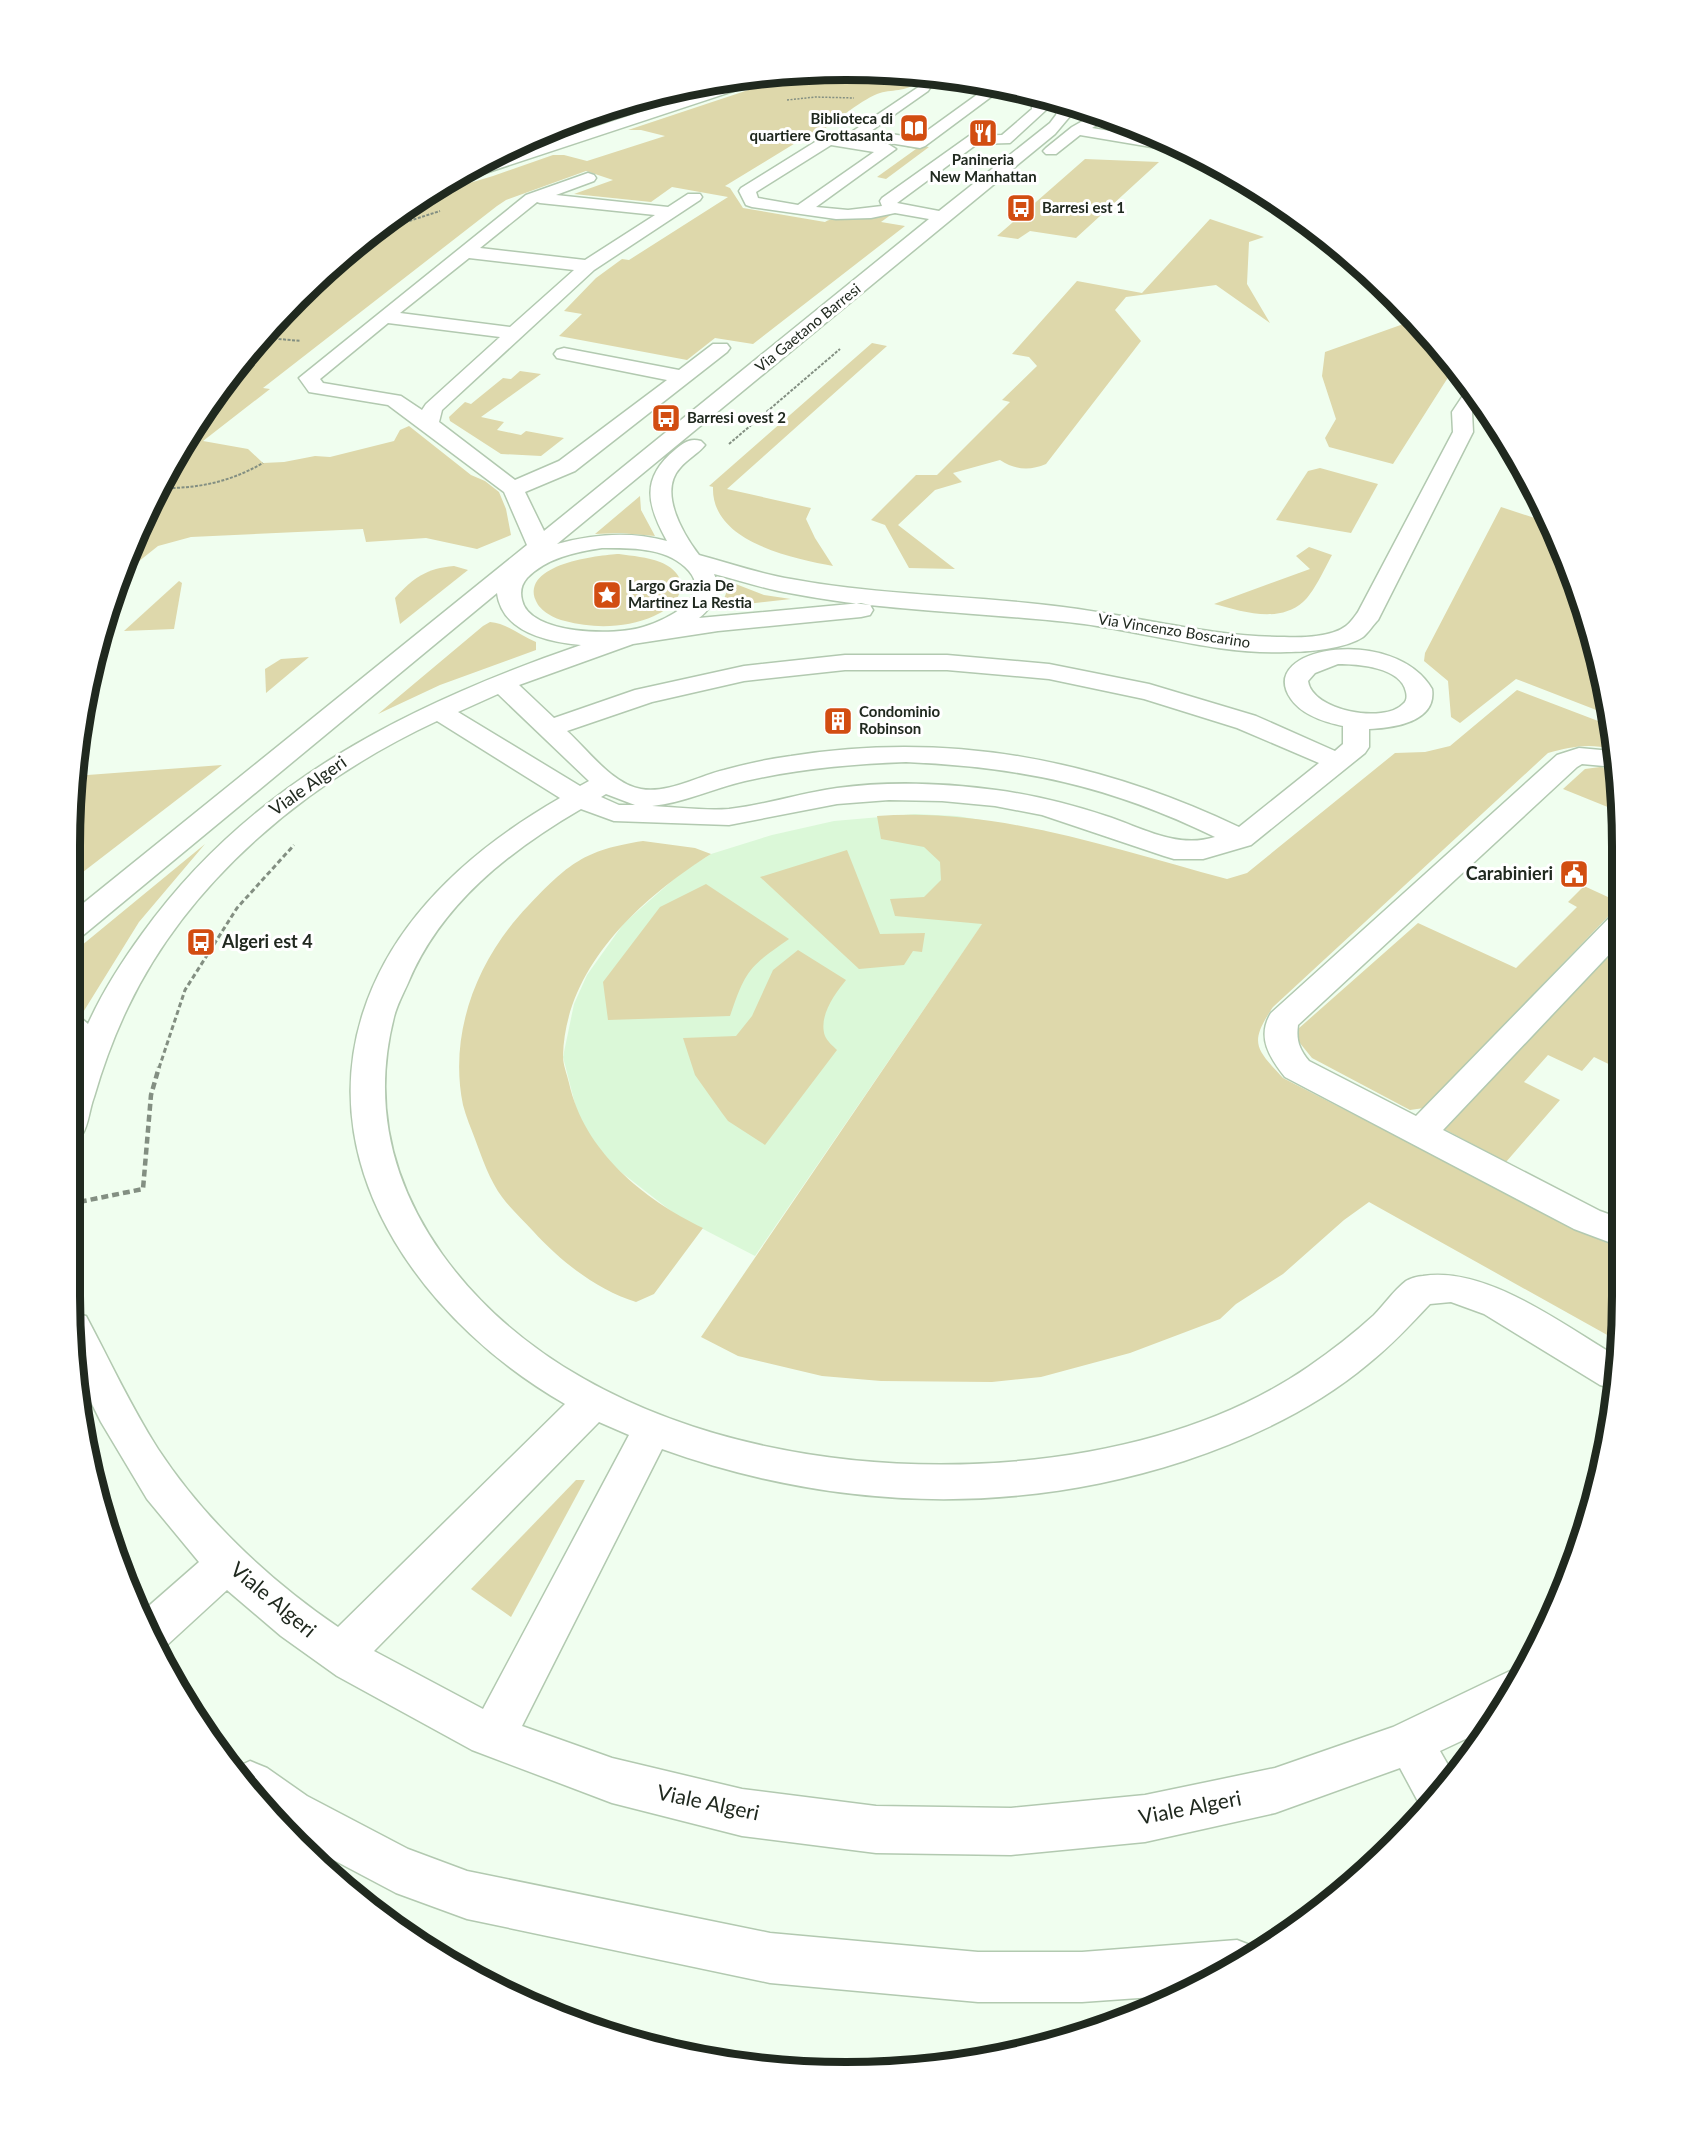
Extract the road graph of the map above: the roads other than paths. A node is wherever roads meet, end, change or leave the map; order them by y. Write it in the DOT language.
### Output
graph roads {
  1 [pos="923,88"];
  2 [pos="724,90"];
  3 [pos="996,94"];
  4 [pos="1039,105"];
  5 [pos="1066,112"];
  6 [pos="1094,121"];
  7 [pos="949,122"];
  8 [pos="991,122"];
  9 [pos="1080,128"];
  10 [pos="1135,137"];
  11 [pos="1005,140"];
  12 [pos="1033,143"];
  13 [pos="494,165"];
  14 [pos="588,178"];
  15 [pos="694,197"];
  16 [pos="532,198"];
  17 [pos="894,208"];
  18 [pos="801,210"];
  19 [pos="670,212"];
  20 [pos="943,216"];
  21 [pos="948,236"];
  22 [pos="465,252"];
  23 [pos="588,266"];
  24 [pos="384,317"];
  25 [pos="514,333"];
  26 [pos="720,348"];
  27 [pos="564,354"];
  28 [pos="684,376"];
  29 [pos="1469,401"];
  30 [pos="428,424"];
  31 [pos="708,434"];
  32 [pos="513,489"];
  33 [pos="585,511"];
  34 [pos="525,517"];
  35 [pos="530,560"];
  36 [pos="690,560"];
  37 [pos="941,604"];
  38 [pos="641,634"];
  39 [pos="1231,642"];
  40 [pos="1357,644"];
  41 [pos="1297,675"];
  42 [pos="502,683"];
  43 [pos="437,710"];
  44 [pos="1356,720"];
  45 [pos="549,728"];
  46 [pos="1606,758"];
  47 [pos="1339,762"];
  48 [pos="593,790"];
  49 [pos="1241,839"];
  50 [pos="79,923"];
  51 [pos="1612,933"];
  52 [pos="79,1032"];
  53 [pos="81,1077"];
  54 [pos="1420,1133"];
  55 [pos="1612,1230"];
  56 [pos="81,1343"];
  57 [pos="1608,1370"];
  58 [pos="594,1401"];
  59 [pos="653,1428"];
  60 [pos="228,1563"];
  61 [pos="156,1629"];
  62 [pos="341,1654"];
  63 [pos="1495,1700"];
  64 [pos="493,1736"];
  65 [pos="1410,1742"];
  66 [pos="1434,1786"];
  67 [pos="264,1794"];
  68 [pos="1214,1967"];
  1 -- 7 [label="street"];
  2 -- 13 [label="street"];
  3 -- 7 [label="street"];
  4 -- 11 [label="street"];
  5 -- 12 [label="street, Via Gaetano Barresi"];
  6 -- 9 [label="street"];
  7 -- 8 [label="street"];
  9 -- 10 [label="street"];
  9 -- 21 [label="street"];
  11 -- 12 [label="street"];
  11 -- 17 [label="street"];
  12 -- 20 [label="street, Via Gaetano Barresi"];
  14 -- 16 [label="street"];
  15 -- 19 [label="street"];
  16 -- 19 [label="street"];
  16 -- 22 [label="street"];
  17 -- 18 [label="street"];
  17 -- 20 [label="street"];
  18 -- 18 [label="street"];
  19 -- 23 [label="street"];
  20 -- 33 [label="street, Via Gaetano Barresi"];
  22 -- 23 [label="street"];
  22 -- 24 [label="street"];
  23 -- 25 [label="street"];
  24 -- 25 [label="street"];
  24 -- 30 [label="street"];
  25 -- 30 [label="street"];
  26 -- 28 [label="street"];
  27 -- 28 [label="street"];
  28 -- 32 [label="street"];
  29 -- 40 [label="street"];
  30 -- 32 [label="street"];
  31 -- 36 [label="street"];
  32 -- 34 [label="street"];
  33 -- 34 [label="street"];
  33 -- 35 [label="street, Via Gaetano Barresi"];
  34 -- 35 [label="street"];
  35 -- 36 [label="street"];
  35 -- 38 [label="street"];
  35 -- 50 [label="street, Viale Algeri"];
  36 -- 37 [label="street"];
  36 -- 38 [label="street"];
  37 -- 38 [label="street"];
  37 -- 39 [label="street, Via Vincenzo Boscarino"];
  38 -- 42 [label="street, Viale Algeri"];
  39 -- 40 [label="street, Via Vincenzo Boscarino"];
  39 -- 41 [label="street"];
  40 -- 41 [label="street"];
  40 -- 44 [label="street"];
  41 -- 44 [label="street"];
  42 -- 43 [label="street, Viale Algeri"];
  42 -- 45 [label="street"];
  43 -- 48 [label="street"];
  43 -- 53 [label="street, Viale Algeri"];
  44 -- 47 [label="street"];
  45 -- 47 [label="street"];
  45 -- 48 [label="street"];
  46 -- 54 [label="street"];
  47 -- 49 [label="street"];
  48 -- 49 [label="street"];
  48 -- 49 [label="street"];
  48 -- 58 [label="street"];
  51 -- 54 [label="street"];
  52 -- 53 [label="street"];
  54 -- 55 [label="street"];
  56 -- 60 [label="street, Viale Algeri"];
  57 -- 59 [label="street"];
  58 -- 59 [label="street"];
  58 -- 62 [label="street"];
  59 -- 64 [label="street"];
  60 -- 61 [label="street"];
  60 -- 62 [label="street, Viale Algeri"];
  62 -- 64 [label="street, Viale Algeri"];
  63 -- 65 [label="street, Viale Algeri"];
  64 -- 65 [label="street, Viale Algeri"];
  65 -- 66 [label="street"];
  67 -- 68 [label="street"];
}
